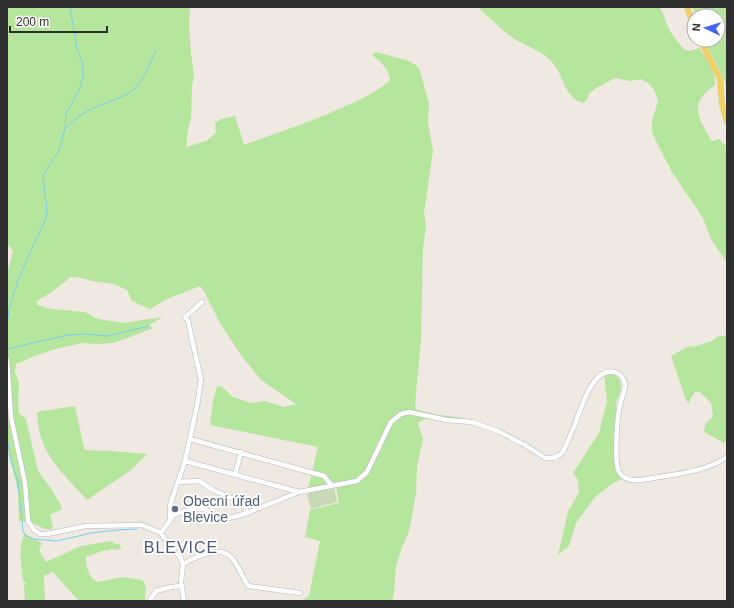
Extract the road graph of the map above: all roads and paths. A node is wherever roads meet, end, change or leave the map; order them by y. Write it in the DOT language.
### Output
graph roads {
  1 [pos="704,48"];
  2 [pos="727,122"];
  3 [pos="202,302"];
  4 [pos="7,360"];
  5 [pos="190,439"];
  6 [pos="241,452"];
  7 [pos="727,457"];
  8 [pos="185,461"];
  9 [pos="235,475"];
  10 [pos="178,482"];
  11 [pos="332,486"];
  12 [pos="299,492"];
  13 [pos="247,513"];
  14 [pos="170,520"];
  15 [pos="161,533"];
  16 [pos="183,564"];
  17 [pos="181,586"];
  18 [pos="300,593"];
  19 [pos="150,600"];
  20 [pos="184,601"];
  1 -- 2 [label="main road"];
  3 -- 5 [label="street"];
  4 -- 15 [label="street"];
  5 -- 6 [label="street"];
  5 -- 8 [label="street"];
  6 -- 9 [label="street"];
  6 -- 11 [label="street"];
  7 -- 11 [label="street"];
  8 -- 9 [label="street"];
  8 -- 10 [label="street"];
  9 -- 12 [label="street"];
  10 -- 13 [label="street"];
  10 -- 14 [label="street"];
  11 -- 12 [label="street"];
  12 -- 13 [label="street"];
  13 -- 14 [label="street"];
  14 -- 15 [label="street"];
  15 -- 16 [label="street"];
  16 -- 17 [label="street"];
  16 -- 18 [label="street"];
  17 -- 19 [label="street"];
  17 -- 20 [label="street"];
}
